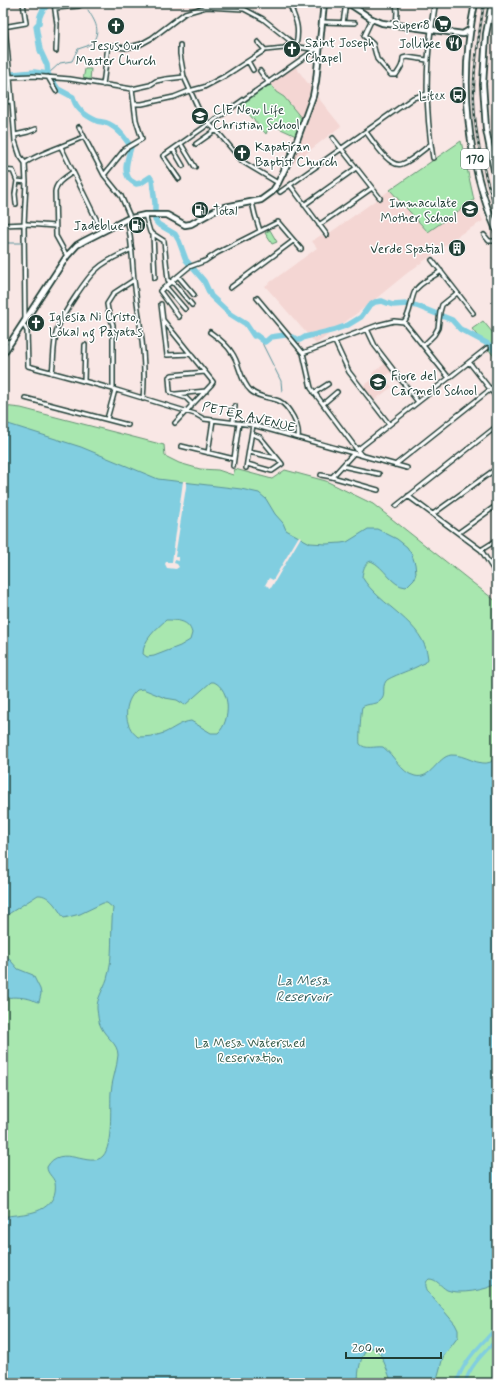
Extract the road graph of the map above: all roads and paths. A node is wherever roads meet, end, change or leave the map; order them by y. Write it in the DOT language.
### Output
graph roads {
  1 [pos="23,3"];
  2 [pos="54,3"];
  3 [pos="84,3"];
  4 [pos="202,3"];
  5 [pos="289,3"];
  6 [pos="324,3"];
  7 [pos="347,3"];
  8 [pos="396,3"];
  9 [pos="434,3"];
  10 [pos="476,3"];
  11 [pos="492,3"];
  12 [pos="206,7"];
  13 [pos="55,8"];
  14 [pos="490,17"];
  15 [pos="372,19"];
  16 [pos="497,20"];
  17 [pos="322,22"];
  18 [pos="342,23"];
  19 [pos="355,23"];
  20 [pos="396,25"];
  21 [pos="4,27"];
  22 [pos="471,28"];
  23 [pos="431,30"];
  24 [pos="258,42"];
  25 [pos="294,44"];
  26 [pos="180,45"];
  27 [pos="265,50"];
  28 [pos="318,50"];
  29 [pos="56,51"];
  30 [pos="427,60"];
  31 [pos="248,61"];
  32 [pos="3,62"];
  33 [pos="9,62"];
  34 [pos="253,70"];
  35 [pos="260,71"];
  36 [pos="10,77"];
  37 [pos="50,77"];
  38 [pos="184,77"];
  39 [pos="269,83"];
  40 [pos="103,85"];
  41 [pos="132,89"];
  42 [pos="56,91"];
  43 [pos="190,91"];
  44 [pos="427,94"];
  45 [pos="12,101"];
  46 [pos="3,102"];
  47 [pos="135,104"];
  48 [pos="208,124"];
  49 [pos="79,127"];
  50 [pos="36,129"];
  51 [pos="216,130"];
  52 [pos="366,132"];
  53 [pos="15,135"];
  54 [pos="83,136"];
  55 [pos="333,138"];
  56 [pos="181,144"];
  57 [pos="196,144"];
  58 [pos="431,144"];
  59 [pos="61,147"];
  60 [pos="173,149"];
  61 [pos="342,149"];
  62 [pos="434,158"];
  63 [pos="25,163"];
  64 [pos="183,166"];
  65 [pos="196,166"];
  66 [pos="356,168"];
  67 [pos="3,170"];
  68 [pos="74,172"];
  69 [pos="104,175"];
  70 [pos="178,179"];
  71 [pos="17,181"];
  72 [pos="26,182"];
  73 [pos="278,184"];
  74 [pos="497,184"];
  75 [pos="290,185"];
  76 [pos="372,188"];
  77 [pos="280,192"];
  78 [pos="380,198"];
  79 [pos="252,202"];
  80 [pos="16,204"];
  81 [pos="304,205"];
  82 [pos="148,215"];
  83 [pos="129,219"];
  84 [pos="24,224"];
  85 [pos="3,225"];
  86 [pos="319,225"];
  87 [pos="55,226"];
  88 [pos="260,231"];
  89 [pos="102,232"];
  90 [pos="497,232"];
  91 [pos="484,234"];
  92 [pos="153,235"];
  93 [pos="327,235"];
  94 [pos="293,241"];
  95 [pos="497,242"];
  96 [pos="301,249"];
  97 [pos="132,250"];
  98 [pos="67,256"];
  99 [pos="432,260"];
  100 [pos="441,271"];
  101 [pos="178,276"];
  102 [pos="155,278"];
  103 [pos="134,280"];
  104 [pos="172,282"];
  105 [pos="166,287"];
  106 [pos="230,288"];
  107 [pos="457,293"];
  108 [pos="194,295"];
  109 [pos="258,298"];
  110 [pos="161,304"];
  111 [pos="192,305"];
  112 [pos="185,310"];
  113 [pos="472,313"];
  114 [pos="179,317"];
  115 [pos="163,320"];
  116 [pos="24,322"];
  117 [pos="404,322"];
  118 [pos="367,329"];
  119 [pos="210,332"];
  120 [pos="3,341"];
  121 [pos="11,342"];
  122 [pos="335,342"];
  123 [pos="85,344"];
  124 [pos="423,346"];
  125 [pos="487,348"];
  126 [pos="303,353"];
  127 [pos="3,354"];
  128 [pos="190,354"];
  129 [pos="469,362"];
  130 [pos="205,372"];
  131 [pos="52,373"];
  132 [pos="449,378"];
  133 [pos="84,381"];
  134 [pos="328,384"];
  135 [pos="497,384"];
  136 [pos="490,389"];
  137 [pos="114,390"];
  138 [pos="206,391"];
  139 [pos="337,392"];
  140 [pos="314,393"];
  141 [pos="173,394"];
  142 [pos="25,398"];
  143 [pos="143,398"];
  144 [pos="497,398"];
  145 [pos="418,402"];
  146 [pos="323,404"];
  147 [pos="235,406"];
  148 [pos="190,408"];
  149 [pos="186,412"];
  150 [pos="107,419"];
  151 [pos="213,420"];
  152 [pos="233,422"];
  153 [pos="175,423"];
  154 [pos="239,423"];
  155 [pos="389,424"];
  156 [pos="128,425"];
  157 [pos="253,425"];
  158 [pos="497,426"];
  159 [pos="252,434"];
  160 [pos="298,437"];
  161 [pos="352,443"];
  162 [pos="181,446"];
  163 [pos="357,450"];
  164 [pos="249,452"];
  165 [pos="348,452"];
  166 [pos="208,453"];
  167 [pos="354,453"];
  168 [pos="361,455"];
  169 [pos="277,458"];
  170 [pos="234,459"];
  171 [pos="247,464"];
  172 [pos="395,465"];
  173 [pos="233,466"];
  174 [pos="342,466"];
  175 [pos="246,468"];
  176 [pos="408,468"];
  177 [pos="497,468"];
  178 [pos="379,474"];
  179 [pos="321,475"];
  180 [pos="332,477"];
  181 [pos="378,490"];
  182 [pos="408,496"];
  183 [pos="497,505"];
  184 [pos="396,506"];
  185 [pos="433,514"];
  186 [pos="458,533"];
  187 [pos="497,540"];
  188 [pos="482,550"];
  189 [pos="497,584"];
  1 -- 21 [label="street"];
  2 -- 13 [label="street"];
  3 -- 13 [label="street"];
  4 -- 12 [label="street"];
  5 -- 25 [label="street"];
  6 -- 17 [label="main road"];
  7 -- 15 [label="main road"];
  7 -- 18 [label="street"];
  8 -- 20 [label="street"];
  9 -- 23 [label="street"];
  10 -- 22 [label="main road, 170"];
  11 -- 14 [label="main road, 170"];
  12 -- 25 [label="street"];
  12 -- 40 [label="street"];
  13 -- 29 [label="street"];
  14 -- 16 [label="street"];
  14 -- 74 [label="main road, 170"];
  15 -- 20 [label="main road"];
  15 -- 30 [label="street"];
  17 -- 18 [label="street"];
  17 -- 28 [label="main road"];
  18 -- 19 [label="street"];
  20 -- 23 [label="main road"];
  21 -- 33 [label="street"];
  22 -- 23 [label="main road"];
  22 -- 90 [label="main road, 170"];
  23 -- 30 [label="street"];
  24 -- 27 [label="street"];
  25 -- 27 [label="street"];
  25 -- 28 [label="street"];
  26 -- 38 [label="street"];
  27 -- 31 [label="street"];
  28 -- 39 [label="street"];
  28 -- 73 [label="main road"];
  30 -- 44 [label="street"];
  31 -- 34 [label="street"];
  31 -- 43 [label="street"];
  32 -- 33 [label="street"];
  33 -- 36 [label="street"];
  35 -- 39 [label="street"];
  36 -- 37 [label="street"];
  36 -- 45 [label="street"];
  37 -- 40 [label="street"];
  37 -- 42 [label="street"];
  38 -- 41 [label="street"];
  38 -- 43 [label="street"];
  39 -- 48 [label="street"];
  40 -- 41 [label="street"];
  41 -- 47 [label="street"];
  43 -- 47 [label="street"];
  43 -- 48 [label="street"];
  44 -- 52 [label="street"];
  44 -- 58 [label="street"];
  45 -- 46 [label="street"];
  45 -- 53 [label="street"];
  47 -- 69 [label="street"];
  48 -- 51 [label="street"];
  48 -- 56 [label="street"];
  49 -- 54 [label="street"];
  50 -- 53 [label="street"];
  51 -- 57 [label="street"];
  51 -- 73 [label="street"];
  52 -- 58 [label="street"];
  52 -- 61 [label="street"];
  53 -- 63 [label="street"];
  54 -- 59 [label="street"];
  54 -- 69 [label="street"];
  55 -- 61 [label="street"];
  56 -- 60 [label="street"];
  56 -- 65 [label="street"];
  58 -- 62 [label="street"];
  59 -- 63 [label="street"];
  59 -- 68 [label="street"];
  60 -- 64 [label="street"];
  60 -- 70 [label="street"];
  61 -- 66 [label="street"];
  61 -- 75 [label="street"];
  63 -- 72 [label="street"];
  66 -- 76 [label="street"];
  66 -- 81 [label="street"];
  67 -- 71 [label="street"];
  68 -- 87 [label="street"];
  68 -- 89 [label="street"];
  69 -- 83 [label="street"];
  71 -- 72 [label="street"];
  71 -- 80 [label="street"];
  72 -- 84 [label="street"];
  73 -- 79 [label="main road"];
  75 -- 77 [label="street"];
  75 -- 81 [label="street"];
  76 -- 78 [label="street"];
  76 -- 86 [label="street"];
  79 -- 82 [label="main road"];
  79 -- 88 [label="street"];
  81 -- 86 [label="street"];
  82 -- 83 [label="main road"];
  82 -- 92 [label="street"];
  83 -- 89 [label="main road"];
  83 -- 97 [label="street"];
  84 -- 85 [label="street"];
  84 -- 87 [label="street"];
  84 -- 116 [label="street"];
  86 -- 93 [label="street"];
  87 -- 98 [label="street"];
  88 -- 94 [label="street"];
  88 -- 101 [label="street"];
  89 -- 98 [label="main road"];
  91 -- 95 [label="street"];
  92 -- 102 [label="street"];
  92 -- 104 [label="street"];
  94 -- 96 [label="street"];
  94 -- 106 [label="street"];
  97 -- 103 [label="street"];
  97 -- 131 [label="street"];
  98 -- 116 [label="main road"];
  99 -- 100 [label="street"];
  100 -- 107 [label="street"];
  100 -- 117 [label="street"];
  101 -- 104 [label="street"];
  101 -- 108 [label="street"];
  103 -- 137 [label="street"];
  103 -- 143 [label="street"];
  104 -- 105 [label="street"];
  104 -- 111 [label="street"];
  105 -- 112 [label="street"];
  105 -- 114 [label="street"];
  107 -- 113 [label="street"];
  107 -- 124 [label="street"];
  109 -- 126 [label="street"];
  110 -- 115 [label="street"];
  115 -- 128 [label="street"];
  115 -- 128 [label="street"];
  116 -- 121 [label="main road"];
  116 -- 131 [label="street, PETER AVENUE"];
  117 -- 118 [label="street"];
  117 -- 124 [label="street"];
  118 -- 122 [label="street"];
  118 -- 145 [label="street"];
  119 -- 160 [label="street"];
  120 -- 121 [label="street"];
  121 -- 127 [label="main road"];
  122 -- 126 [label="street"];
  122 -- 155 [label="street"];
  123 -- 133 [label="street"];
  124 -- 132 [label="street"];
  125 -- 129 [label="street"];
  126 -- 140 [label="street"];
  128 -- 130 [label="street"];
  129 -- 132 [label="street"];
  129 -- 136 [label="street"];
  130 -- 138 [label="street"];
  130 -- 141 [label="street"];
  131 -- 133 [label="street, PETER AVENUE"];
  132 -- 145 [label="street"];
  133 -- 137 [label="street, PETER AVENUE"];
  134 -- 140 [label="street"];
  135 -- 136 [label="street"];
  136 -- 144 [label="street"];
  136 -- 172 [label="street"];
  137 -- 143 [label="street, PETER AVENUE"];
  137 -- 150 [label="street"];
  138 -- 141 [label="street"];
  138 -- 148 [label="street"];
  139 -- 146 [label="street"];
  140 -- 146 [label="street"];
  141 -- 148 [label="street"];
  142 -- 150 [label="street"];
  143 -- 149 [label="street, PETER AVENUE"];
  145 -- 155 [label="street"];
  146 -- 161 [label="street"];
  147 -- 152 [label="street"];
  148 -- 149 [label="street"];
  149 -- 151 [label="street, PETER AVENUE"];
  149 -- 153 [label="street"];
  150 -- 156 [label="street"];
  151 -- 152 [label="street, PETER AVENUE"];
  151 -- 166 [label="street"];
  152 -- 154 [label="street, PETER AVENUE"];
  154 -- 157 [label="street, PETER AVENUE"];
  154 -- 170 [label="street"];
  155 -- 163 [label="street"];
  157 -- 159 [label="street"];
  157 -- 160 [label="street, PETER AVENUE"];
  158 -- 182 [label="street"];
  159 -- 164 [label="street"];
  159 -- 169 [label="street"];
  160 -- 165 [label="street, PETER AVENUE"];
  161 -- 163 [label="street"];
  161 -- 165 [label="street"];
  162 -- 166 [label="street"];
  163 -- 168 [label="street"];
  164 -- 169 [label="street"];
  164 -- 171 [label="street"];
  165 -- 167 [label="street, PETER AVENUE"];
  166 -- 170 [label="street"];
  167 -- 168 [label="street, PETER AVENUE"];
  167 -- 174 [label="street"];
  168 -- 172 [label="street, PETER AVENUE"];
  169 -- 171 [label="street"];
  170 -- 173 [label="street"];
  171 -- 175 [label="street"];
  172 -- 176 [label="street, PETER AVENUE"];
  174 -- 178 [label="street"];
  174 -- 180 [label="street"];
  177 -- 185 [label="street"];
  179 -- 180 [label="street"];
  180 -- 181 [label="street"];
  182 -- 184 [label="street"];
  182 -- 185 [label="street"];
  183 -- 186 [label="street"];
  185 -- 186 [label="street"];
  186 -- 188 [label="street"];
  187 -- 188 [label="street"];
  188 -- 189 [label="street"];
}
